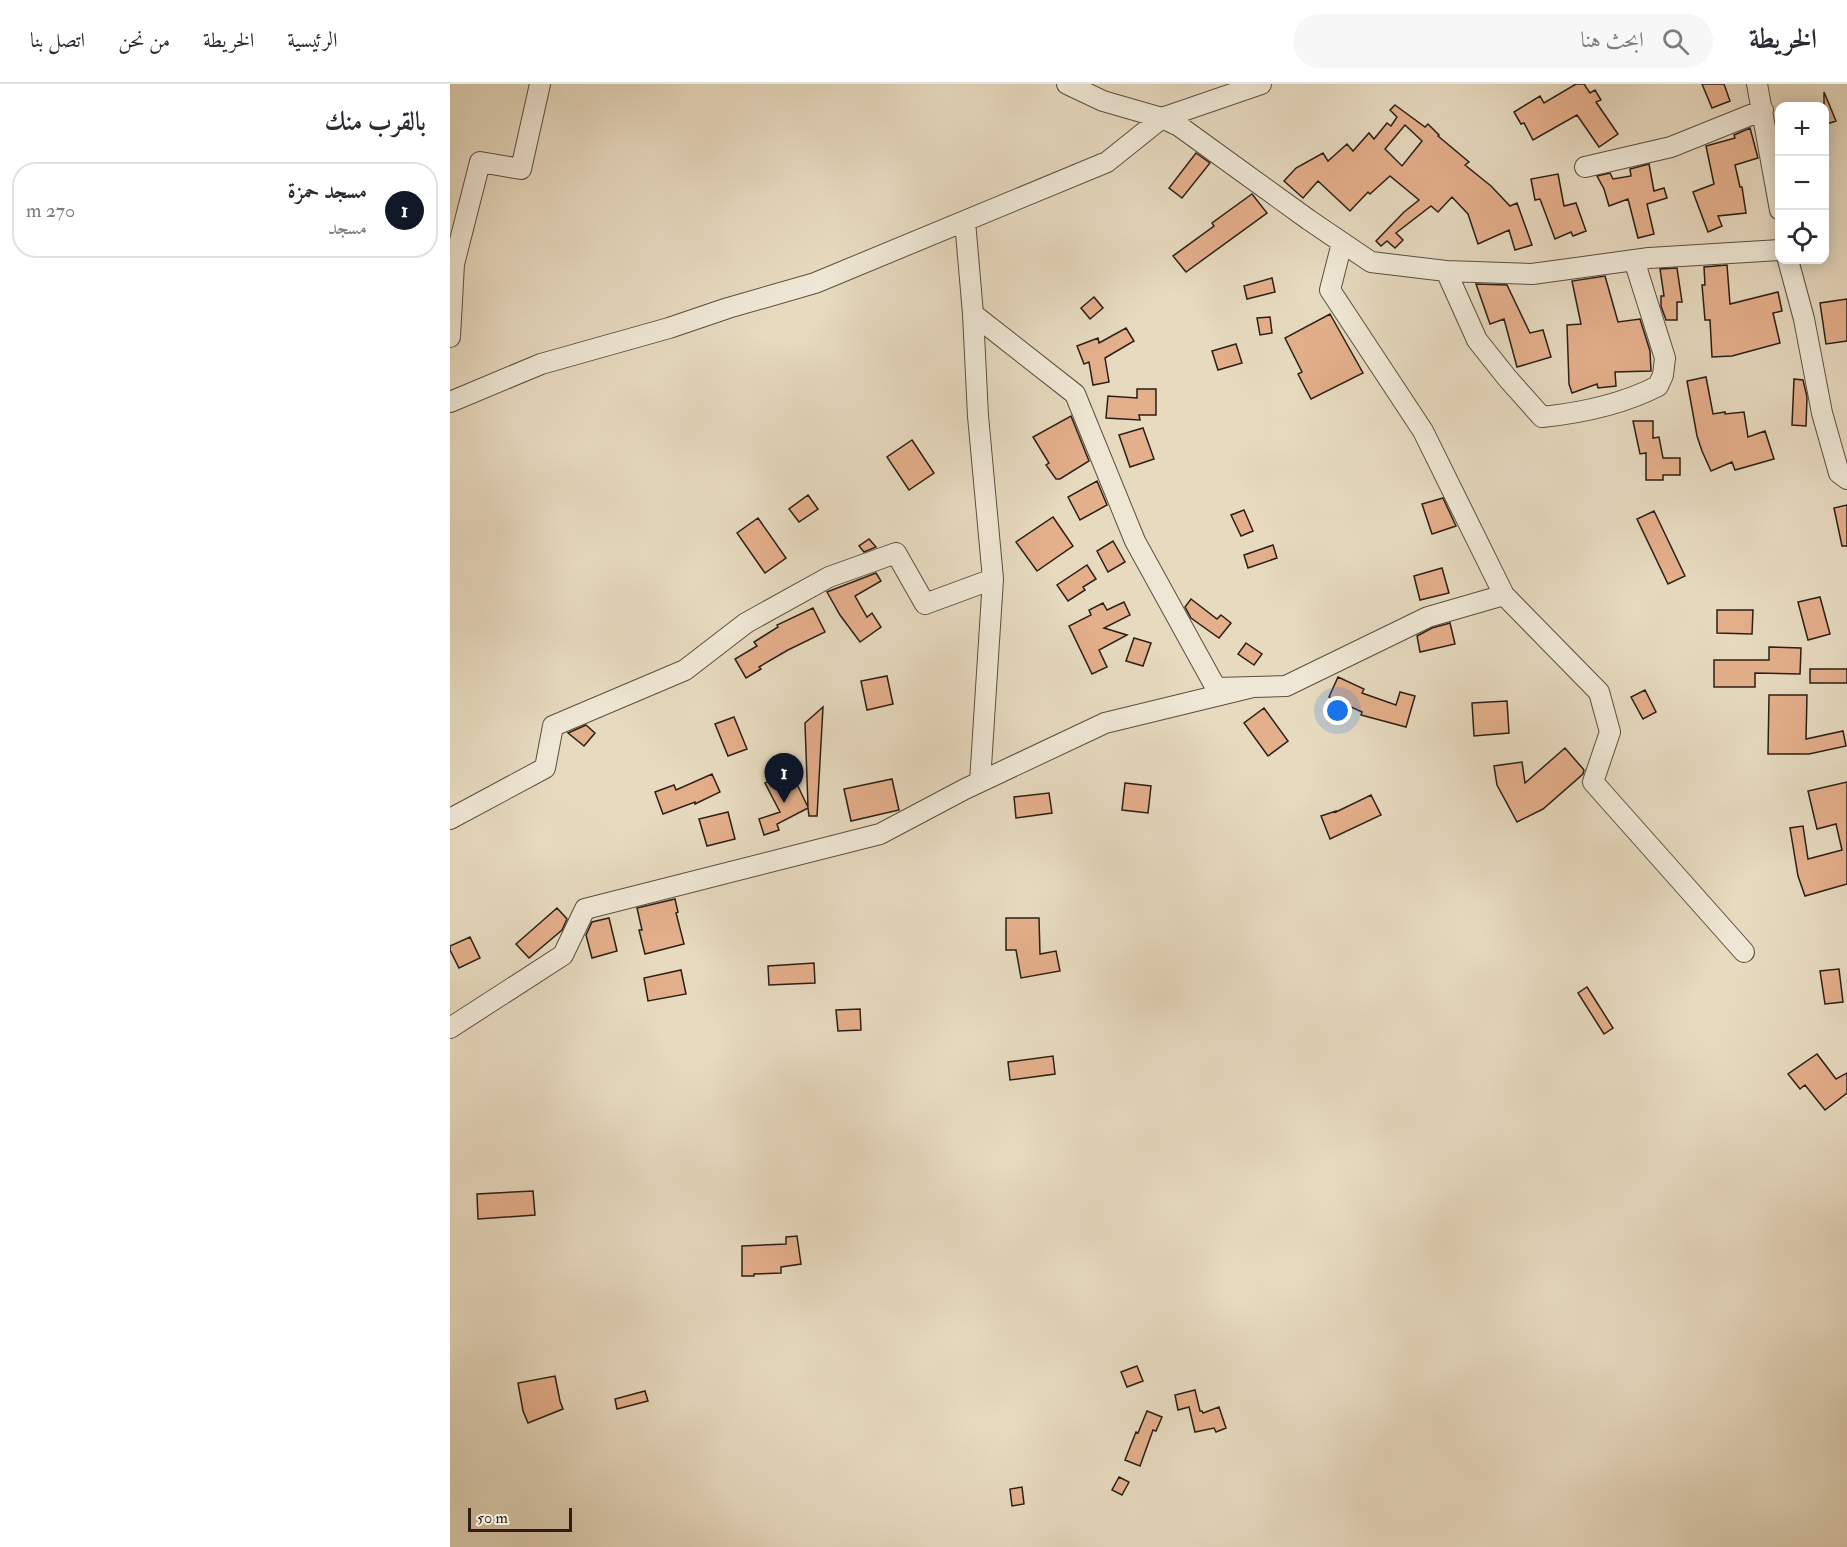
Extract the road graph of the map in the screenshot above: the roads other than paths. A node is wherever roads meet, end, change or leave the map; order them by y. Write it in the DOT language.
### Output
graph roads {
  1 [pos="540,84"];
  2 [pos="1067,84"];
  3 [pos="1261,84"];
  4 [pos="1757,84"];
  5 [pos="1763,111"];
  6 [pos="1162,118"];
  7 [pos="1585,167"];
  8 [pos="1775,185"];
  9 [pos="965,221"];
  10 [pos="1342,243"];
  11 [pos="1775,250"];
  12 [pos="1634,260"];
  13 [pos="1789,264"];
  14 [pos="1446,271"];
  15 [pos="973,314"];
  16 [pos="450,337"];
  17 [pos="450,402"];
  18 [pos="1847,479"];
  19 [pos="993,579"];
  20 [pos="1504,595"];
  21 [pos="1253,687"];
  22 [pos="980,782"];
  23 [pos="450,819"];
  24 [pos="1744,952"];
  25 [pos="450,1028"];
  1 -- 16 [label="street"];
  2 -- 6 [label="street"];
  3 -- 6 [label="street"];
  4 -- 5 [label="street"];
  5 -- 7 [label="street"];
  5 -- 8 [label="street"];
  6 -- 9 [label="street"];
  6 -- 10 [label="street"];
  9 -- 15 [label="street"];
  9 -- 17 [label="street"];
  10 -- 14 [label="street"];
  10 -- 20 [label="street"];
  11 -- 12 [label="street"];
  12 -- 14 [label="street"];
  12 -- 14 [label="street"];
  13 -- 18 [label="street"];
  15 -- 19 [label="street"];
  15 -- 21 [label="street"];
  19 -- 22 [label="street"];
  19 -- 23 [label="street"];
  20 -- 21 [label="street"];
  20 -- 24 [label="street"];
  21 -- 22 [label="street"];
  22 -- 25 [label="street"];
}
